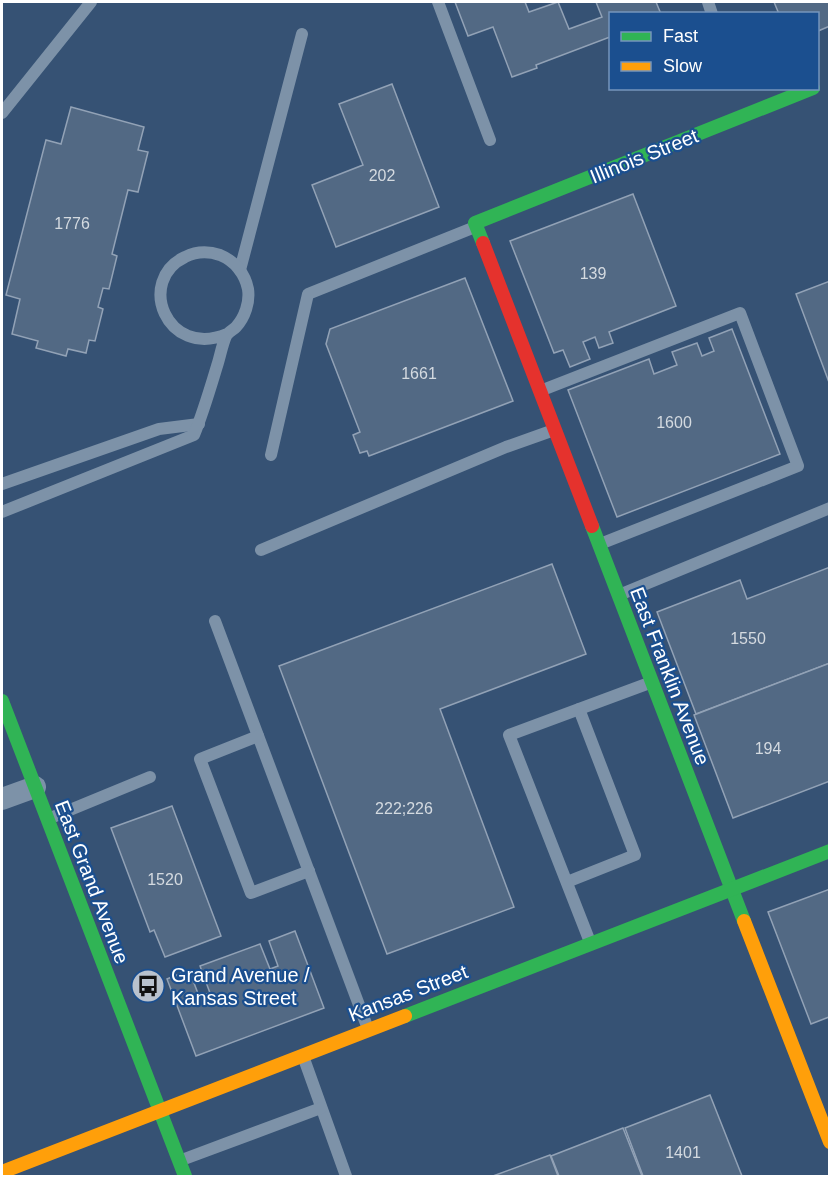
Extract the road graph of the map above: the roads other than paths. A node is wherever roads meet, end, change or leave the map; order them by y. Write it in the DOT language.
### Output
graph roads {
  1 [pos="91,2"];
  2 [pos="438,2"];
  3 [pos="302,34"];
  4 [pos="808,90"];
  5 [pos="2,113"];
  6 [pos="490,140"];
  7 [pos="476,225"];
  8 [pos="240,270"];
  9 [pos="227,334"];
  10 [pos="540,391"];
  11 [pos="197,430"];
  12 [pos="555,430"];
  13 [pos="271,455"];
  14 [pos="2,484"];
  15 [pos="830,508"];
  16 [pos="2,512"];
  17 [pos="599,545"];
  18 [pos="261,550"];
  19 [pos="618,595"];
  20 [pos="215,621"];
  21 [pos="652,682"];
  22 [pos="2,701"];
  23 [pos="579,709"];
  24 [pos="258,736"];
  25 [pos="150,777"];
  26 [pos="34,787"];
  27 [pos="2,799"];
  28 [pos="47,820"];
  29 [pos="830,851"];
  30 [pos="309,871"];
  31 [pos="567,882"];
  32 [pos="732,889"];
  33 [pos="591,944"];
  34 [pos="368,1030"];
  35 [pos="303,1055"];
  36 [pos="830,1100"];
  37 [pos="815,1105"];
  38 [pos="321,1108"];
  39 [pos="159,1111"];
  40 [pos="830,1142"];
  41 [pos="179,1161"];
  42 [pos="2,1173"];
  43 [pos="185,1176"];
  44 [pos="346,1176"];
  1 -- 5 [label="lane"];
  2 -- 6 [label="lane"];
  3 -- 8 [label="lane"];
  4 -- 7 [label="street, Illinois Street"];
  7 -- 10 [label="street, East Franklin Avenue"];
  7 -- 13 [label="lane"];
  8 -- 9 [label="lane"];
  8 -- 9 [label="lane"];
  9 -- 11 [label="lane"];
  10 -- 12 [label="street, East Franklin Avenue"];
  10 -- 17 [label="lane"];
  11 -- 14 [label="lane"];
  11 -- 16 [label="lane"];
  12 -- 17 [label="street, East Franklin Avenue"];
  12 -- 18 [label="lane"];
  15 -- 19 [label="lane"];
  17 -- 19 [label="street, East Franklin Avenue"];
  19 -- 21 [label="street, East Franklin Avenue"];
  20 -- 24 [label="lane"];
  21 -- 23 [label="lane"];
  21 -- 32 [label="street, East Franklin Avenue"];
  22 -- 26 [label="street, East Grand Avenue"];
  23 -- 31 [label="lane"];
  23 -- 31 [label="lane"];
  24 -- 30 [label="lane"];
  24 -- 30 [label="lane"];
  25 -- 28 [label="lane"];
  26 -- 27 [label="street"];
  26 -- 28 [label="street, East Grand Avenue"];
  28 -- 39 [label="street, East Grand Avenue"];
  29 -- 32 [label="street, Kansas Street"];
  30 -- 34 [label="lane"];
  31 -- 33 [label="lane"];
  32 -- 33 [label="street, Kansas Street"];
  32 -- 37 [label="street, East Franklin Avenue"];
  33 -- 34 [label="street, Kansas Street"];
  34 -- 35 [label="street, Kansas Street"];
  35 -- 38 [label="lane"];
  35 -- 39 [label="street, Kansas Street"];
  36 -- 37 [label="lane"];
  37 -- 40 [label="street, East Franklin Avenue"];
  38 -- 41 [label="lane"];
  38 -- 44 [label="lane"];
  39 -- 41 [label="street, East Grand Avenue"];
  39 -- 42 [label="street, Kansas Street"];
  41 -- 43 [label="street, East Grand Avenue"];
}
